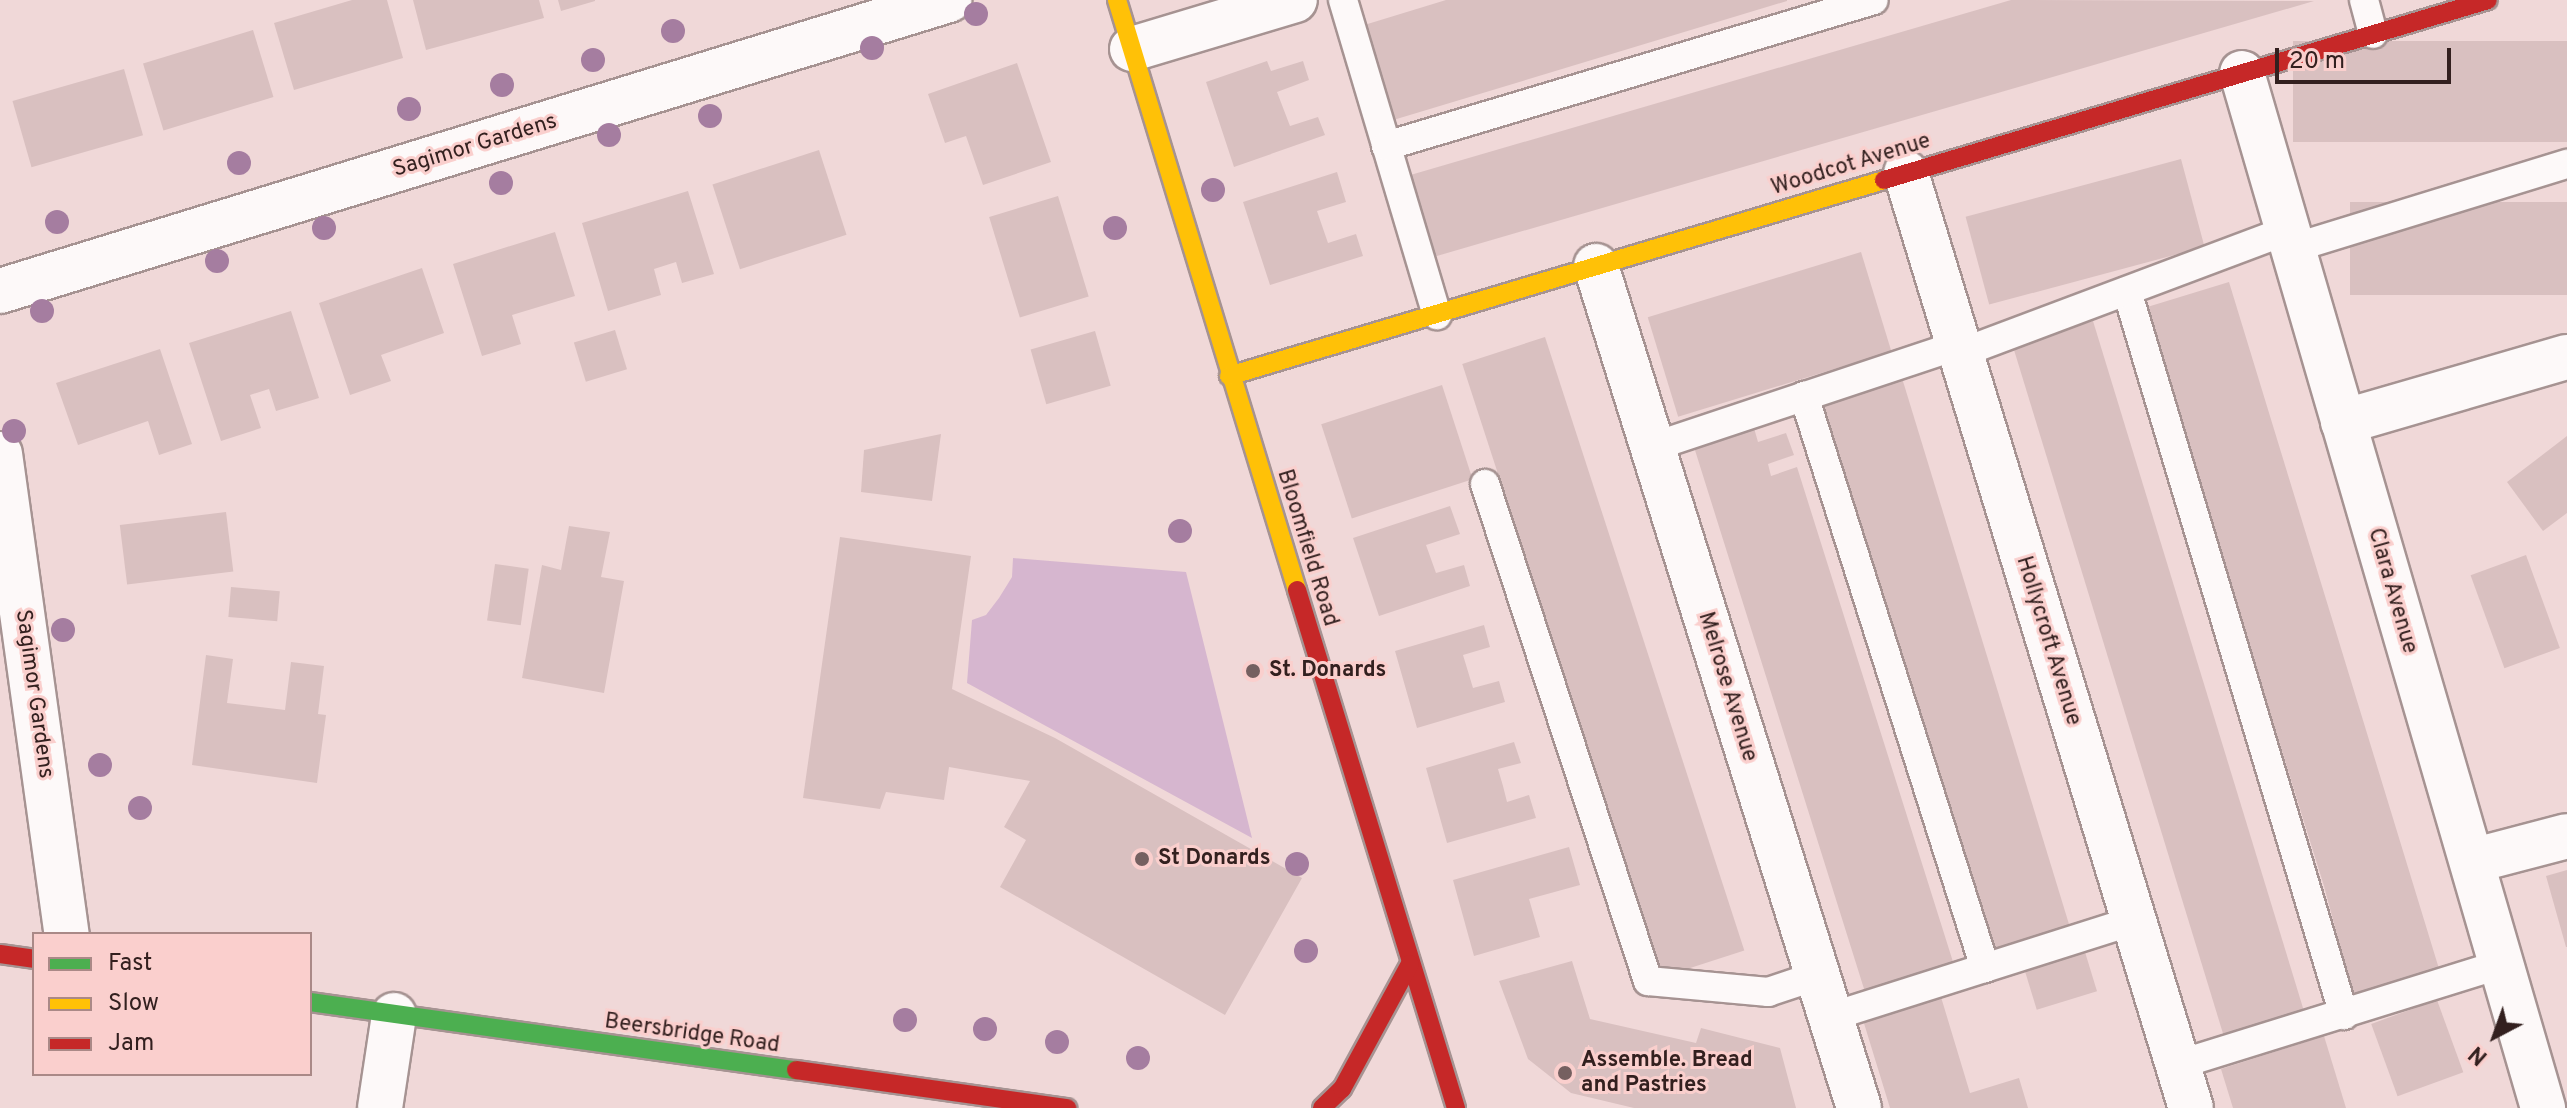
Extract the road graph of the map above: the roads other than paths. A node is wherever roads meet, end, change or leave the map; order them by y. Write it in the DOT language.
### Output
graph roads {
  1 [pos="949,0"];
  2 [pos="1117,0"];
  3 [pos="1295,0"];
  4 [pos="1343,0"];
  5 [pos="1874,0"];
  6 [pos="2364,0"];
  7 [pos="2488,0"];
  8 [pos="2373,34"];
  9 [pos="1132,49"];
  10 [pos="2242,73"];
  11 [pos="1386,146"];
  12 [pos="2567,164"];
  13 [pos="1906,173"];
  14 [pos="2288,240"];
  15 [pos="1596,266"];
  16 [pos="0,291"];
  17 [pos="2127,291"];
  18 [pos="1437,315"];
  19 [pos="1960,349"];
  20 [pos="2567,357"];
  21 [pos="1229,376"];
  22 [pos="1804,396"];
  23 [pos="2343,422"];
  24 [pos="1652,447"];
  25 [pos="0,454"];
  26 [pos="1485,484"];
  27 [pos="2567,836"];
  28 [pos="2472,861"];
  29 [pos="2133,921"];
  30 [pos="67,932"];
  31 [pos="0,954"];
  32 [pos="32,959"];
  33 [pos="1410,964"];
  34 [pos="2501,964"];
  35 [pos="1985,968"];
  36 [pos="1816,976"];
  37 [pos="312,1002"];
  38 [pos="394,1015"];
  39 [pos="2344,1015"];
  40 [pos="1830,1017"];
  41 [pos="2177,1065"];
  42 [pos="380,1108"];
  43 [pos="1067,1108"];
  44 [pos="1322,1108"];
  45 [pos="1456,1108"];
  46 [pos="1859,1108"];
  47 [pos="2191,1108"];
  48 [pos="2543,1108"];
  1 -- 16 [label="street, Sagimor Gardens"];
  2 -- 9 [label="street, Bloomfield Road"];
  3 -- 9 [label="street"];
  4 -- 11 [label="lane"];
  5 -- 11 [label="lane"];
  6 -- 8 [label="lane"];
  7 -- 8 [label="street, Woodcot Avenue"];
  8 -- 10 [label="street, Woodcot Avenue"];
  9 -- 21 [label="street, Bloomfield Road"];
  10 -- 13 [label="street, Woodcot Avenue"];
  10 -- 14 [label="street, Clara Avenue"];
  11 -- 18 [label="lane"];
  12 -- 14 [label="lane"];
  13 -- 15 [label="street, Woodcot Avenue"];
  13 -- 19 [label="street, Hollycroft Avenue"];
  14 -- 17 [label="lane"];
  14 -- 23 [label="street, Clara Avenue"];
  15 -- 18 [label="street, Woodcot Avenue"];
  15 -- 24 [label="street, Melrose Avenue"];
  17 -- 19 [label="lane"];
  17 -- 39 [label="lane"];
  18 -- 21 [label="street, Woodcot Avenue"];
  19 -- 22 [label="lane"];
  19 -- 29 [label="street, Hollycroft Avenue"];
  20 -- 23 [label="street"];
  21 -- 33 [label="street, Bloomfield Road"];
  22 -- 24 [label="lane"];
  22 -- 35 [label="lane"];
  23 -- 28 [label="street, Clara Avenue"];
  24 -- 36 [label="street, Melrose Avenue"];
  25 -- 30 [label="street, Sagimor Gardens"];
  26 -- 36 [label="lane"];
  27 -- 28 [label="street"];
  28 -- 34 [label="street, Clara Avenue"];
  29 -- 35 [label="lane"];
  29 -- 41 [label="street, Hollycroft Avenue"];
  31 -- 32 [label="street"];
  33 -- 44 [label="street"];
  33 -- 45 [label="street, Bloomfield Road"];
  34 -- 39 [label="lane"];
  34 -- 48 [label="street, Clara Avenue"];
  35 -- 40 [label="lane"];
  36 -- 40 [label="street, Melrose Avenue"];
  37 -- 38 [label="street, Beersbridge Road"];
  38 -- 42 [label="street"];
  38 -- 43 [label="street, Beersbridge Road"];
  39 -- 41 [label="lane"];
  40 -- 46 [label="street, Melrose Avenue"];
  41 -- 47 [label="street, Hollycroft Avenue"];
}
